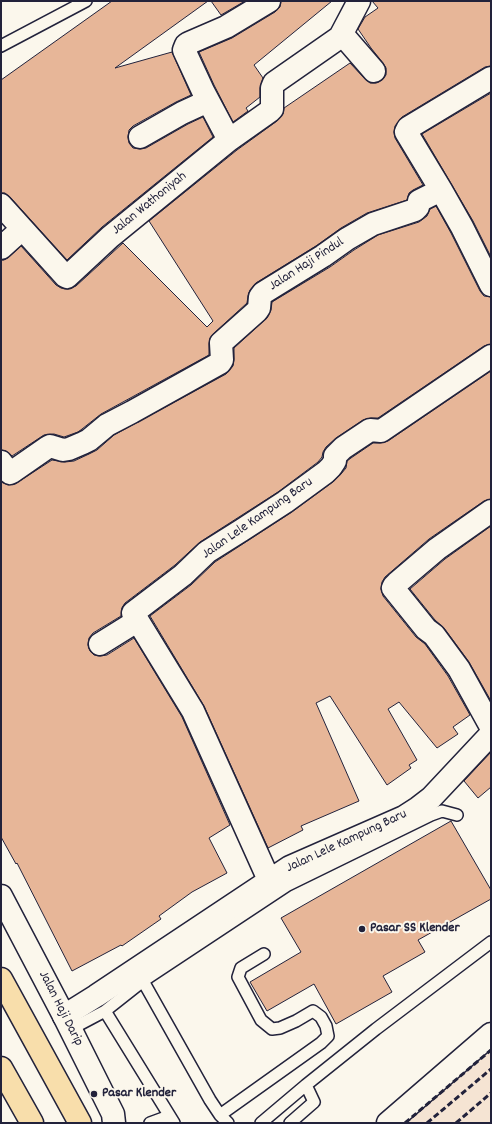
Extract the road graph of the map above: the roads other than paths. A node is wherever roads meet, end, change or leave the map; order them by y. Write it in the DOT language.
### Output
graph roads {
  1 [pos="86,1"];
  2 [pos="270,1"];
  3 [pos="359,1"];
  4 [pos="342,34"];
  5 [pos="1,46"];
  6 [pos="374,71"];
  7 [pos="491,78"];
  8 [pos="208,101"];
  9 [pos="140,137"];
  10 [pos="229,140"];
  11 [pos="441,190"];
  12 [pos="1,205"];
  13 [pos="22,229"];
  14 [pos="1,248"];
  15 [pos="491,285"];
  16 [pos="491,356"];
  17 [pos="1,462"];
  18 [pos="491,511"];
  19 [pos="137,621"];
  20 [pos="100,644"];
  21 [pos="491,727"];
  22 [pos="491,734"];
  23 [pos="456,815"];
  24 [pos="269,880"];
  25 [pos="1,896"];
  26 [pos="491,942"];
  27 [pos="264,954"];
  28 [pos="1,979"];
  29 [pos="143,981"];
  30 [pos="104,1011"];
  31 [pos="68,1022"];
  32 [pos="491,1034"];
  33 [pos="1,1068"];
  34 [pos="306,1085"];
  35 [pos="172,1119"];
  36 [pos="224,1119"];
  37 [pos="32,1123"];
  38 [pos="80,1123"];
  39 [pos="114,1123"];
  40 [pos="150,1123"];
  41 [pos="261,1123"];
  42 [pos="290,1123"];
  43 [pos="388,1123"];
  1 -- 5 [label="lane"];
  2 -- 8 [label="street"];
  3 -- 4 [label="street"];
  4 -- 6 [label="street"];
  4 -- 10 [label="street"];
  7 -- 11 [label="street"];
  8 -- 9 [label="street"];
  8 -- 10 [label="street"];
  10 -- 13 [label="street, Jalan Wathoniyah"];
  11 -- 15 [label="street"];
  11 -- 17 [label="street, Jalan Haji Pindul"];
  12 -- 13 [label="street, Jalan Wathoniyah"];
  13 -- 14 [label="street"];
  16 -- 19 [label="street, Jalan Lele Kampung Baru"];
  18 -- 21 [label="street"];
  19 -- 20 [label="street"];
  19 -- 24 [label="street, Jalan Lele Kampung Baru"];
  22 -- 24 [label="street, Jalan Lele Kampung Baru"];
  23 -- 29 [label="lane"];
  24 -- 31 [label="street, Jalan Lele Kampung Baru"];
  25 -- 31 [label="street, Jalan Haji Darip"];
  26 -- 34 [label="lane"];
  27 -- 36 [label="lane"];
  28 -- 38 [label="main road"];
  29 -- 30 [label="lane"];
  29 -- 36 [label="lane"];
  30 -- 31 [label="lane"];
  30 -- 35 [label="lane"];
  31 -- 39 [label="street, Jalan Haji Darip"];
  32 -- 43 [label="street"];
  33 -- 37 [label="main road"];
  34 -- 41 [label="lane"];
  34 -- 42 [label="lane"];
  35 -- 40 [label="lane"];
}
